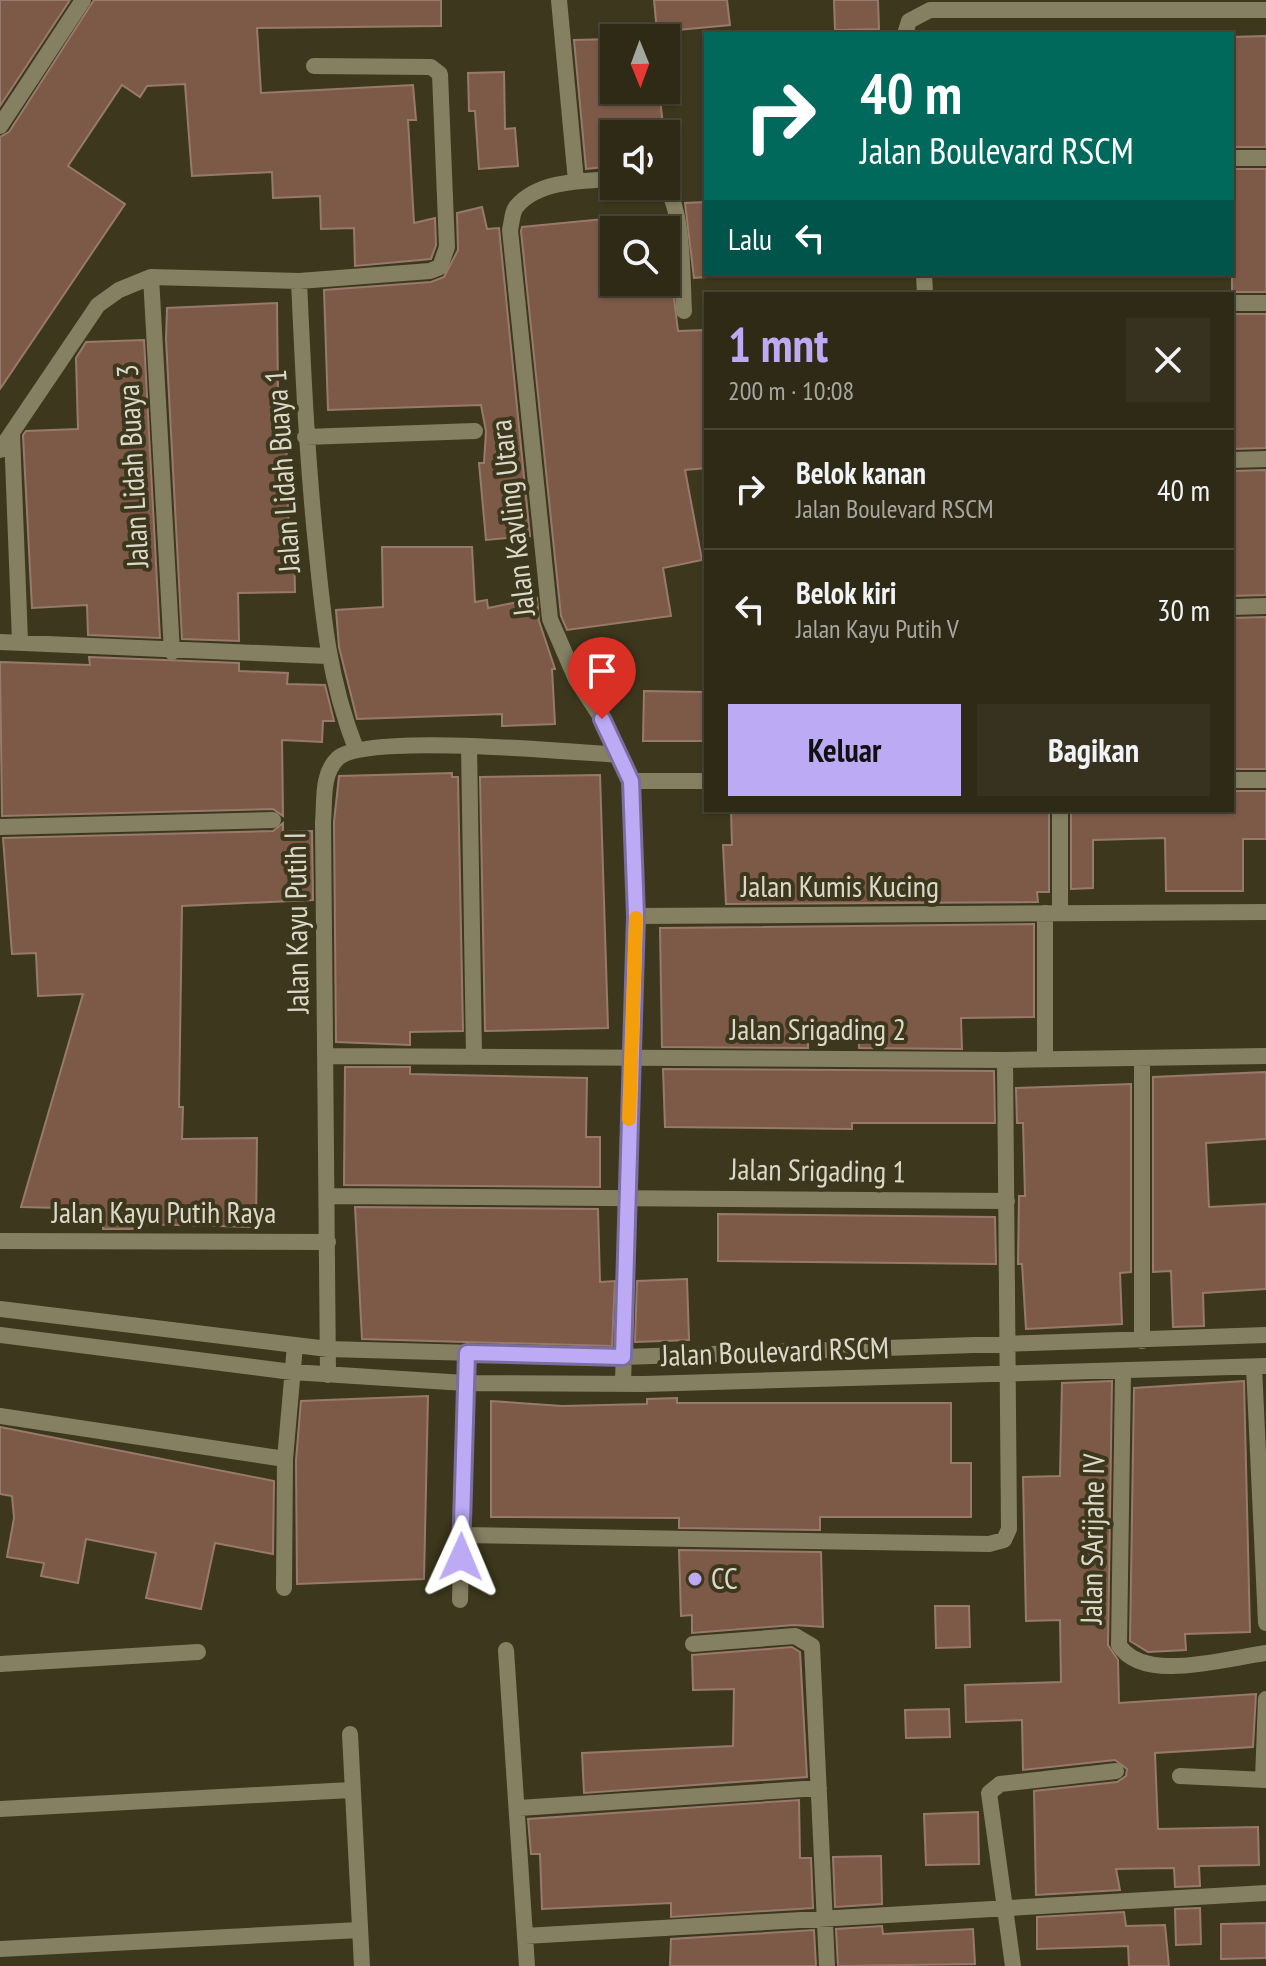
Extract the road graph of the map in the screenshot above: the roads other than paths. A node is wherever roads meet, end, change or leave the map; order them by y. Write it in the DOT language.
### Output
graph roads {
  1 [pos="83,0"];
  2 [pos="559,0"];
  3 [pos="1266,10"];
  4 [pos="906,32"];
  5 [pos="314,66"];
  6 [pos="0,126"];
  7 [pos="1234,158"];
  8 [pos="1266,158"];
  9 [pos="600,180"];
  10 [pos="576,181"];
  11 [pos="672,200"];
  12 [pos="151,277"];
  13 [pos="299,281"];
  14 [pos="1234,303"];
  15 [pos="1266,303"];
  16 [pos="684,311"];
  17 [pos="475,431"];
  18 [pos="12,434"];
  19 [pos="305,437"];
  20 [pos="0,450"];
  21 [pos="1266,459"];
  22 [pos="1234,460"];
  23 [pos="1266,606"];
  24 [pos="1234,607"];
  25 [pos="20,641"];
  26 [pos="0,642"];
  27 [pos="172,652"];
  28 [pos="327,656"];
  29 [pos="469,746"];
  30 [pos="356,749"];
  31 [pos="619,755"];
  32 [pos="1234,780"];
  33 [pos="1266,780"];
  34 [pos="631,781"];
  35 [pos="704,781"];
  36 [pos="1060,812"];
  37 [pos="273,820"];
  38 [pos="0,827"];
  39 [pos="1266,912"];
  40 [pos="1053,913"];
  41 [pos="636,916"];
  42 [pos="327,1056"];
  43 [pos="474,1056"];
  44 [pos="1266,1056"];
  45 [pos="631,1057"];
  46 [pos="1045,1059"];
  47 [pos="1142,1059"];
  48 [pos="1005,1060"];
  49 [pos="329,1196"];
  50 [pos="628,1196"];
  51 [pos="1007,1201"];
  52 [pos="0,1241"];
  53 [pos="328,1242"];
  54 [pos="0,1309"];
  55 [pos="0,1335"];
  56 [pos="1266,1335"];
  57 [pos="1142,1341"];
  58 [pos="295,1345"];
  59 [pos="1009,1345"];
  60 [pos="328,1349"];
  61 [pos="467,1353"];
  62 [pos="623,1357"];
  63 [pos="1260,1366"];
  64 [pos="292,1372"];
  65 [pos="1010,1372"];
  66 [pos="1123,1373"];
  67 [pos="328,1375"];
  68 [pos="465,1383"];
  69 [pos="623,1384"];
  70 [pos="0,1416"];
  71 [pos="285,1459"];
  72 [pos="1263,1517"];
  73 [pos="461,1535"];
  74 [pos="284,1588"];
  75 [pos="460,1600"];
  76 [pos="1266,1623"];
  77 [pos="693,1644"];
  78 [pos="506,1650"];
  79 [pos="198,1652"];
  80 [pos="1266,1653"];
  81 [pos="0,1664"];
  82 [pos="1266,1699"];
  83 [pos="350,1734"];
  84 [pos="1116,1771"];
  85 [pos="1180,1776"];
  86 [pos="1264,1780"];
  87 [pos="819,1788"];
  88 [pos="350,1790"];
  89 [pos="519,1808"];
  90 [pos="0,1809"];
  91 [pos="1266,1893"];
  92 [pos="1006,1906"];
  93 [pos="825,1918"];
  94 [pos="359,1930"];
  95 [pos="525,1936"];
  96 [pos="0,1949"];
  97 [pos="362,1966"];
  98 [pos="527,1966"];
  99 [pos="827,1966"];
  100 [pos="1013,1966"];
  1 -- 6 [label="street"];
  2 -- 10 [label="street"];
  3 -- 4 [label="street"];
  5 -- 13 [label="street"];
  7 -- 8 [label="street"];
  9 -- 10 [label="street"];
  10 -- 31 [label="street, Jalan Kavling Utara"];
  11 -- 16 [label="street"];
  12 -- 13 [label="street"];
  12 -- 18 [label="street"];
  12 -- 27 [label="street, Jalan Lidah Buaya 3"];
  13 -- 19 [label="street, Jalan Lidah Buaya 1"];
  14 -- 15 [label="street"];
  17 -- 19 [label="street"];
  18 -- 20 [label="street"];
  18 -- 25 [label="street"];
  19 -- 28 [label="street, Jalan Lidah Buaya 1"];
  21 -- 22 [label="street"];
  23 -- 24 [label="street"];
  25 -- 26 [label="street"];
  25 -- 27 [label="street"];
  27 -- 28 [label="street"];
  28 -- 30 [label="street, Jalan Lidah Buaya 1"];
  29 -- 30 [label="street"];
  29 -- 31 [label="street"];
  29 -- 43 [label="street"];
  30 -- 42 [label="street, Jalan Kayu Putih I"];
  31 -- 34 [label="street, Jalan Kavling Utara"];
  32 -- 33 [label="street"];
  34 -- 35 [label="street"];
  34 -- 41 [label="street"];
  36 -- 40 [label="street"];
  37 -- 38 [label="street"];
  39 -- 40 [label="street, Jalan Kumis Kucing"];
  40 -- 41 [label="street, Jalan Kumis Kucing"];
  40 -- 46 [label="street"];
  41 -- 45 [label="street"];
  42 -- 43 [label="street, Jalan Srigading 2"];
  42 -- 49 [label="street, Jalan Kayu Putih I"];
  43 -- 45 [label="street, Jalan Srigading 2"];
  44 -- 47 [label="street, Jalan Srigading 2"];
  45 -- 48 [label="street, Jalan Srigading 2"];
  45 -- 50 [label="street"];
  46 -- 47 [label="street, Jalan Srigading 2"];
  46 -- 48 [label="street, Jalan Srigading 2"];
  47 -- 57 [label="street"];
  48 -- 51 [label="street"];
  49 -- 50 [label="street, Jalan Srigading 1"];
  49 -- 53 [label="street, Jalan Kayu Putih I"];
  50 -- 51 [label="street, Jalan Srigading 1"];
  50 -- 62 [label="street"];
  51 -- 59 [label="street"];
  52 -- 53 [label="street, Jalan Kayu Putih Raya"];
  53 -- 60 [label="street, Jalan Kayu Putih I"];
  54 -- 58 [label="street, Jalan Boulevard RSCM"];
  55 -- 64 [label="street, Jalan Boulevard RSCM"];
  56 -- 57 [label="street, Jalan Boulevard RSCM"];
  57 -- 59 [label="street, Jalan Boulevard RSCM"];
  58 -- 60 [label="street, Jalan Boulevard RSCM"];
  58 -- 64 [label="street"];
  59 -- 62 [label="street, Jalan Boulevard RSCM"];
  59 -- 65 [label="street"];
  60 -- 61 [label="street, Jalan Boulevard RSCM"];
  60 -- 67 [label="street, Jalan Kayu Putih I"];
  61 -- 62 [label="street, Jalan Boulevard RSCM"];
  61 -- 68 [label="street"];
  62 -- 69 [label="street"];
  63 -- 66 [label="street, Jalan Boulevard RSCM"];
  63 -- 72 [label="street"];
  64 -- 67 [label="street, Jalan Boulevard RSCM"];
  64 -- 71 [label="street"];
  65 -- 66 [label="street, Jalan Boulevard RSCM"];
  65 -- 69 [label="street, Jalan Boulevard RSCM"];
  65 -- 73 [label="street"];
  66 -- 80 [label="street, Jalan SArijahe IV"];
  67 -- 68 [label="street, Jalan Boulevard RSCM"];
  68 -- 69 [label="street, Jalan Boulevard RSCM"];
  68 -- 73 [label="street"];
  70 -- 71 [label="street"];
  71 -- 74 [label="street"];
  72 -- 76 [label="street"];
  73 -- 75 [label="street"];
  77 -- 87 [label="street"];
  78 -- 89 [label="street"];
  79 -- 81 [label="street"];
  82 -- 86 [label="street"];
  83 -- 88 [label="street"];
  84 -- 92 [label="street"];
  85 -- 86 [label="street"];
  87 -- 89 [label="street"];
  87 -- 93 [label="street"];
  88 -- 90 [label="street"];
  88 -- 94 [label="street"];
  89 -- 95 [label="street"];
  91 -- 92 [label="street"];
  92 -- 93 [label="street"];
  92 -- 100 [label="street"];
  93 -- 95 [label="street"];
  93 -- 99 [label="street"];
  94 -- 96 [label="street"];
  94 -- 97 [label="street"];
  95 -- 98 [label="street"];
}
